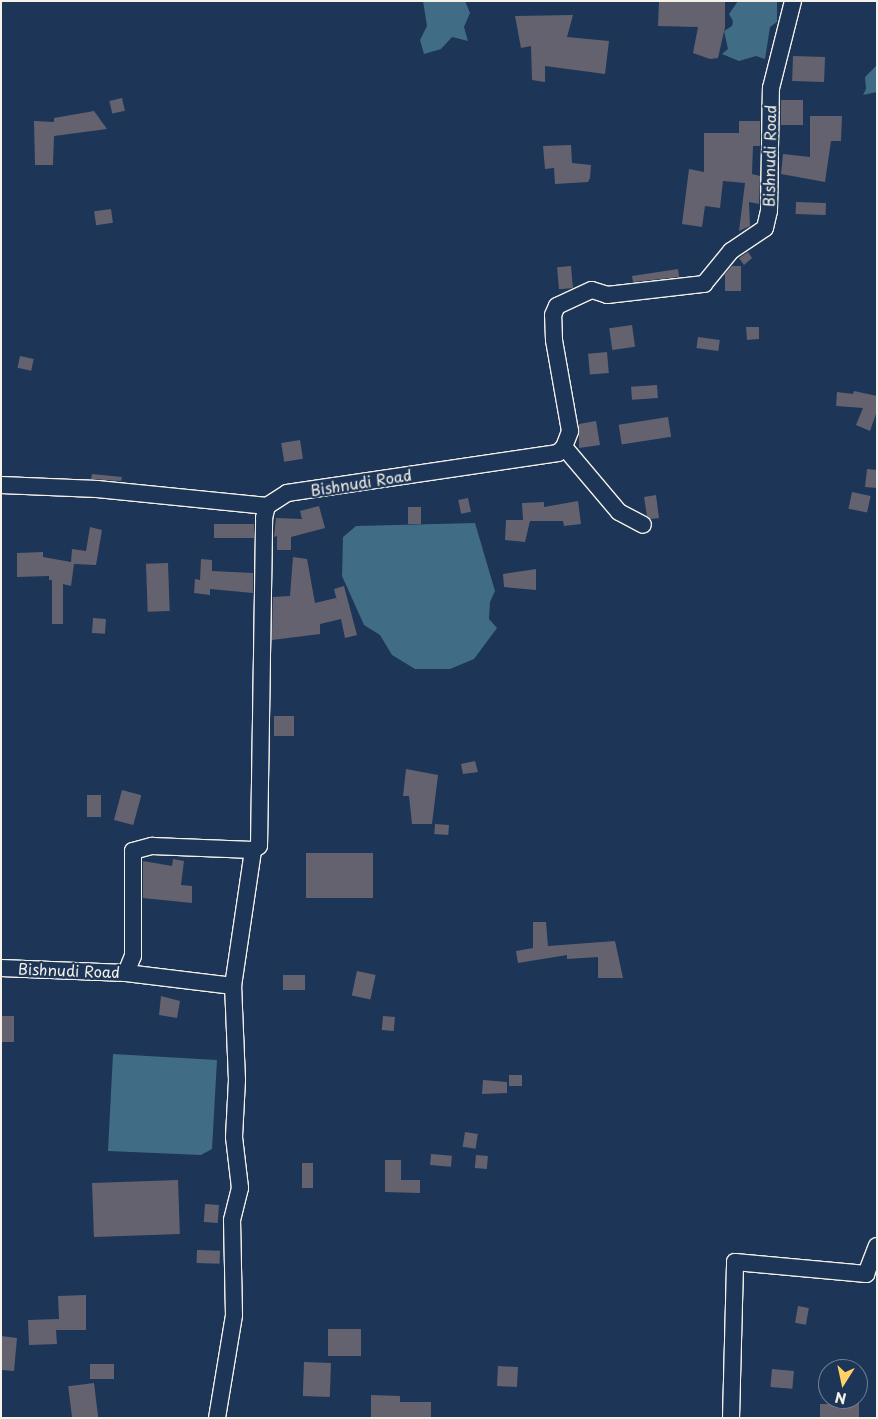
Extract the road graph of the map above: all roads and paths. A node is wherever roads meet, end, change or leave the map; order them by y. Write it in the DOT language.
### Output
graph roads {
  1 [pos="793,1"];
  2 [pos="564,447"];
  3 [pos="1,485"];
  4 [pos="267,506"];
  5 [pos="643,525"];
  6 [pos="253,850"];
  7 [pos="1,968"];
  8 [pos="126,973"];
  9 [pos="233,986"];
  10 [pos="877,1246"];
  11 [pos="217,1418"];
  12 [pos="731,1418"];
  1 -- 2 [label="street, Bishnudi Road"];
  2 -- 4 [label="street, Bishnudi Road"];
  2 -- 5 [label="street"];
  3 -- 4 [label="street"];
  4 -- 6 [label="street"];
  6 -- 8 [label="street, Bishnudi Road"];
  6 -- 9 [label="street"];
  7 -- 8 [label="street, Bishnudi Road"];
  8 -- 9 [label="street"];
  9 -- 11 [label="street"];
  10 -- 12 [label="street"];
}
